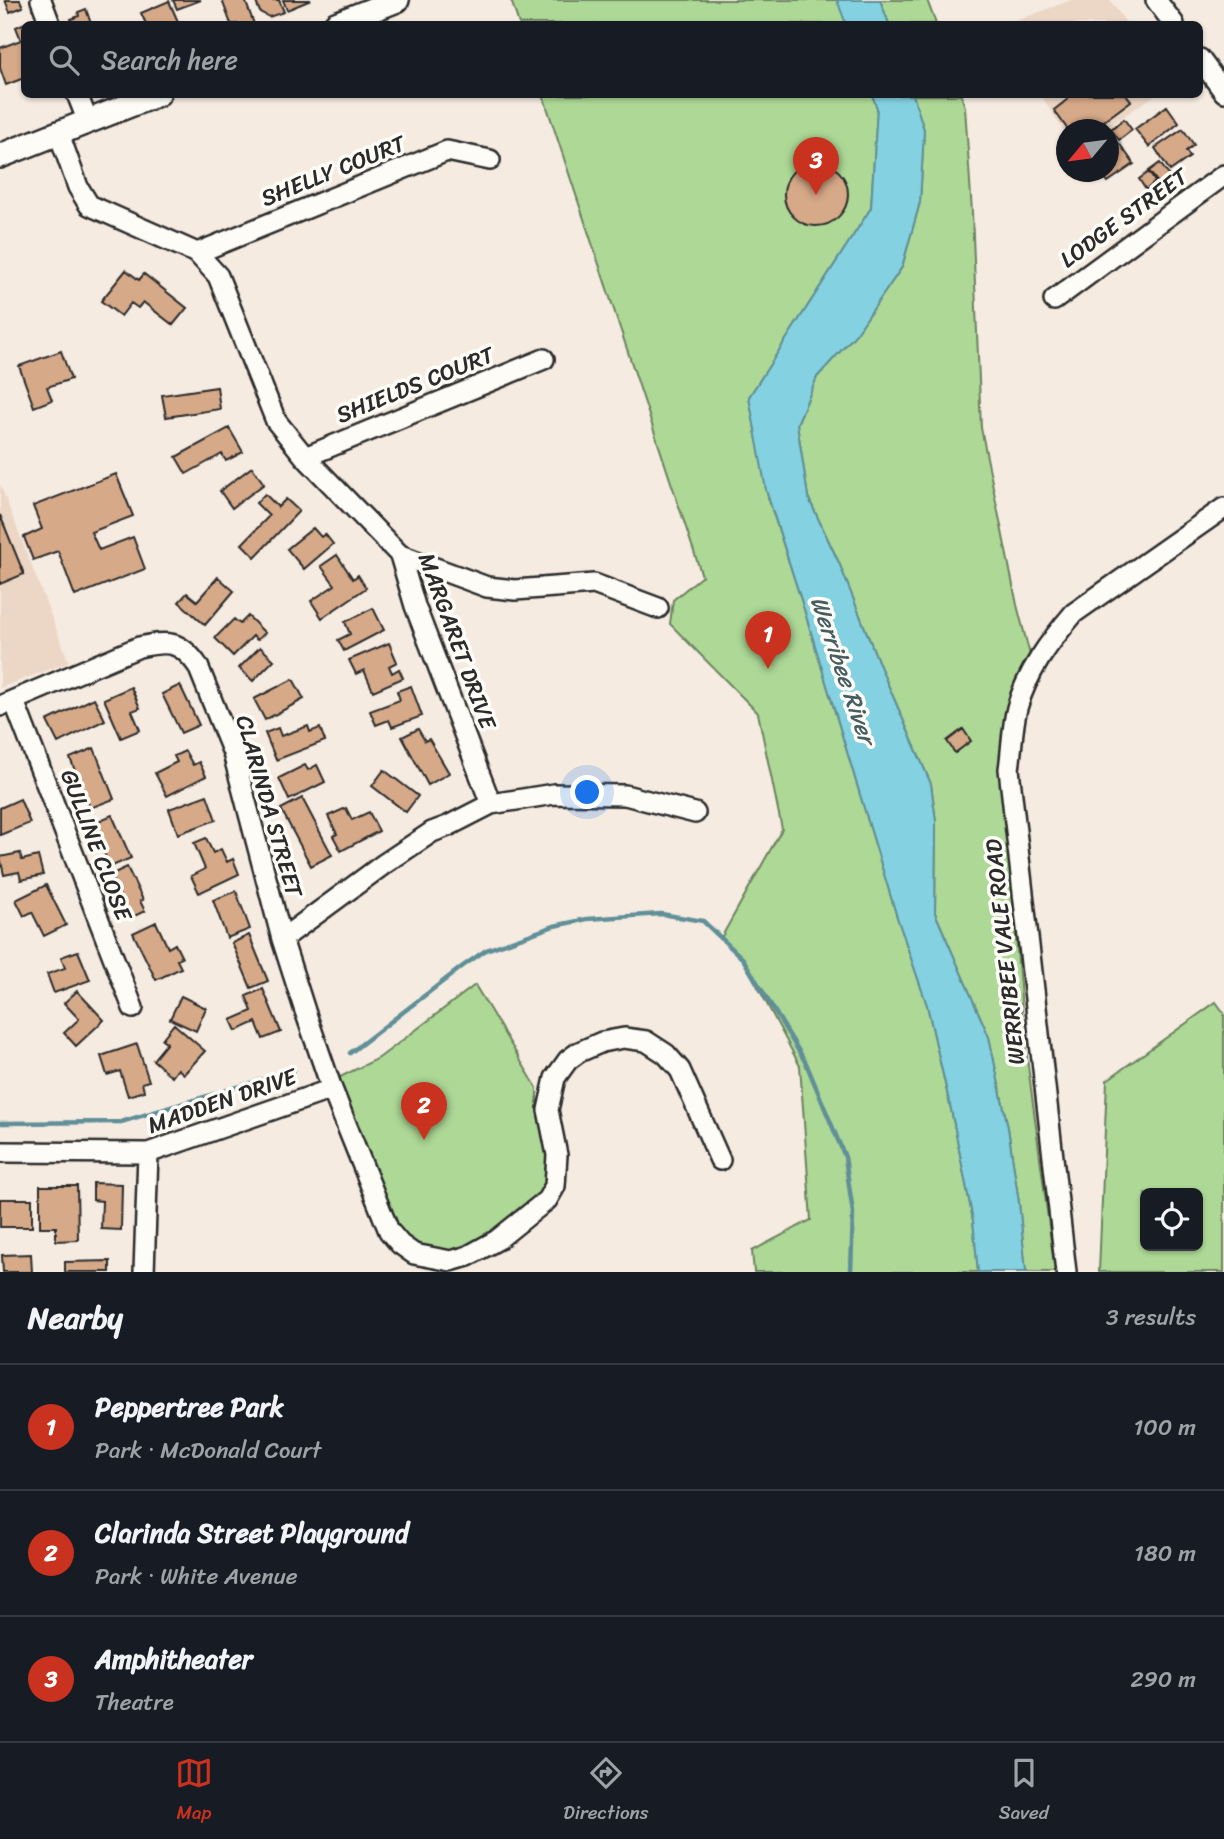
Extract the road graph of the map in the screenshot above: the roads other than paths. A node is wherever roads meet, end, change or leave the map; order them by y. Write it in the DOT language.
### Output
graph roads {
  1 [pos="41,0"];
  2 [pos="397,0"];
  3 [pos="1156,0"];
  4 [pos="372,5"];
  5 [pos="49,21"];
  6 [pos="343,21"];
  7 [pos="1172,21"];
  8 [pos="1203,64"];
  9 [pos="1224,92"];
  10 [pos="79,98"];
  11 [pos="148,98"];
  12 [pos="88,122"];
  13 [pos="59,134"];
  14 [pos="0,156"];
  15 [pos="490,160"];
  16 [pos="1224,175"];
  17 [pos="197,253"];
  18 [pos="1054,300"];
  19 [pos="544,359"];
  20 [pos="305,457"];
  21 [pos="1224,508"];
  22 [pos="400,555"];
  23 [pos="659,608"];
  24 [pos="7,703"];
  25 [pos="491,804"];
  26 [pos="695,813"];
  27 [pos="282,939"];
  28 [pos="133,1008"];
  29 [pos="332,1089"];
  30 [pos="0,1152"];
  31 [pos="148,1153"];
  32 [pos="720,1160"];
  33 [pos="144,1272"];
  34 [pos="1066,1272"];
  1 -- 5 [label="street"];
  2 -- 4 [label="main road"];
  3 -- 7 [label="street"];
  4 -- 6 [label="main road"];
  8 -- 9 [label="street"];
  10 -- 12 [label="street"];
  11 -- 12 [label="main road"];
  12 -- 13 [label="main road"];
  13 -- 14 [label="main road"];
  13 -- 17 [label="street, MARGARET DRIVE"];
  15 -- 17 [label="street, SHELLY COURT"];
  16 -- 18 [label="street, LODGE STREET"];
  17 -- 20 [label="street, MARGARET DRIVE"];
  19 -- 20 [label="street, SHIELDS COURT"];
  20 -- 22 [label="street, MARGARET DRIVE"];
  21 -- 34 [label="street, WERRIBEE VALE ROAD"];
  22 -- 23 [label="street"];
  22 -- 25 [label="street, MARGARET DRIVE"];
  24 -- 27 [label="street, CLARINDA STREET"];
  24 -- 28 [label="street, GULLINE CLOSE"];
  25 -- 26 [label="street"];
  25 -- 27 [label="street"];
  27 -- 29 [label="street, CLARINDA STREET"];
  29 -- 31 [label="street, MADDEN DRIVE"];
  29 -- 32 [label="street, CLARINDA STREET"];
  30 -- 31 [label="street, MADDEN DRIVE"];
  31 -- 33 [label="street"];
}
